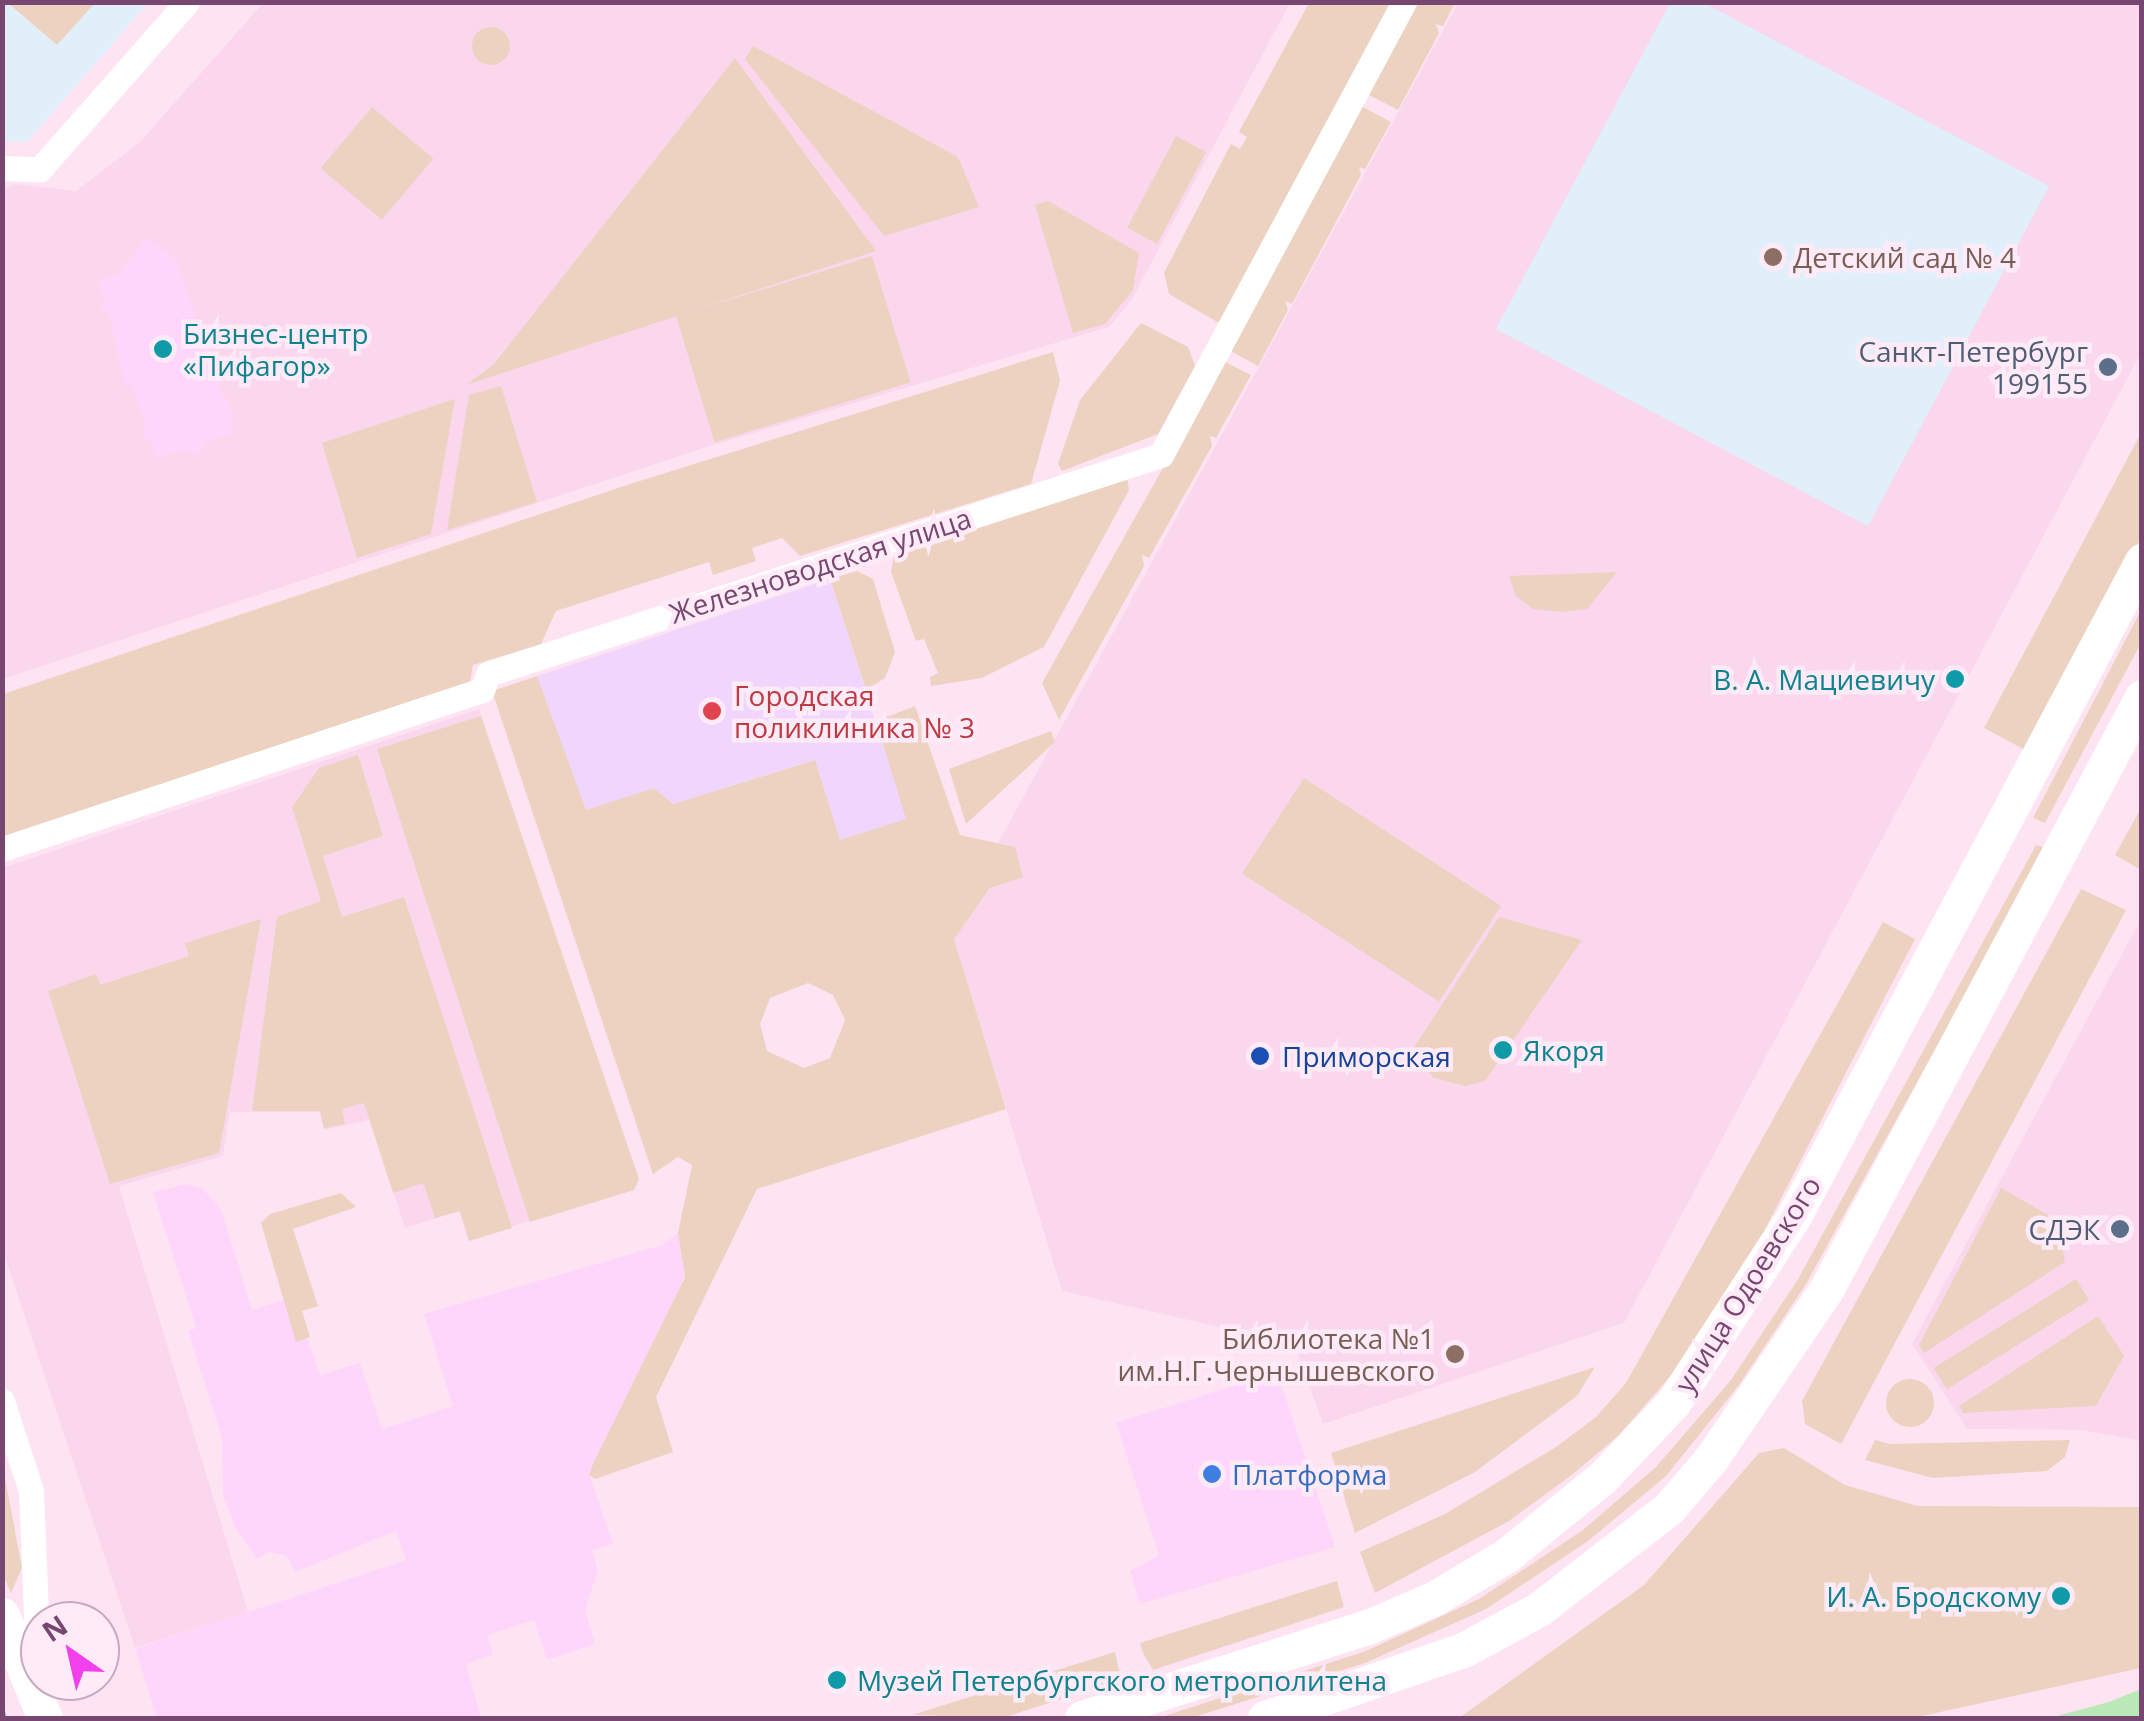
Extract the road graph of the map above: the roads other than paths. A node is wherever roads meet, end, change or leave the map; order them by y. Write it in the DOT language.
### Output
graph roads {
  1 [pos="187,2"];
  2 [pos="1404,2"];
  3 [pos="2,168"];
  4 [pos="2142,562"];
  5 [pos="2142,697"];
  6 [pos="2,849"];
  7 [pos="2,1401"];
  8 [pos="2,1615"];
  9 [pos="42,1711"];
  10 [pos="1082,1718"];
  11 [pos="1265,1718"];
  1 -- 3 [label="street"];
  2 -- 6 [label="street, Железноводская улица"];
  4 -- 10 [label="street, улица Одоевского"];
  5 -- 11 [label="street"];
  7 -- 9 [label="street"];
  8 -- 9 [label="street"];
}
